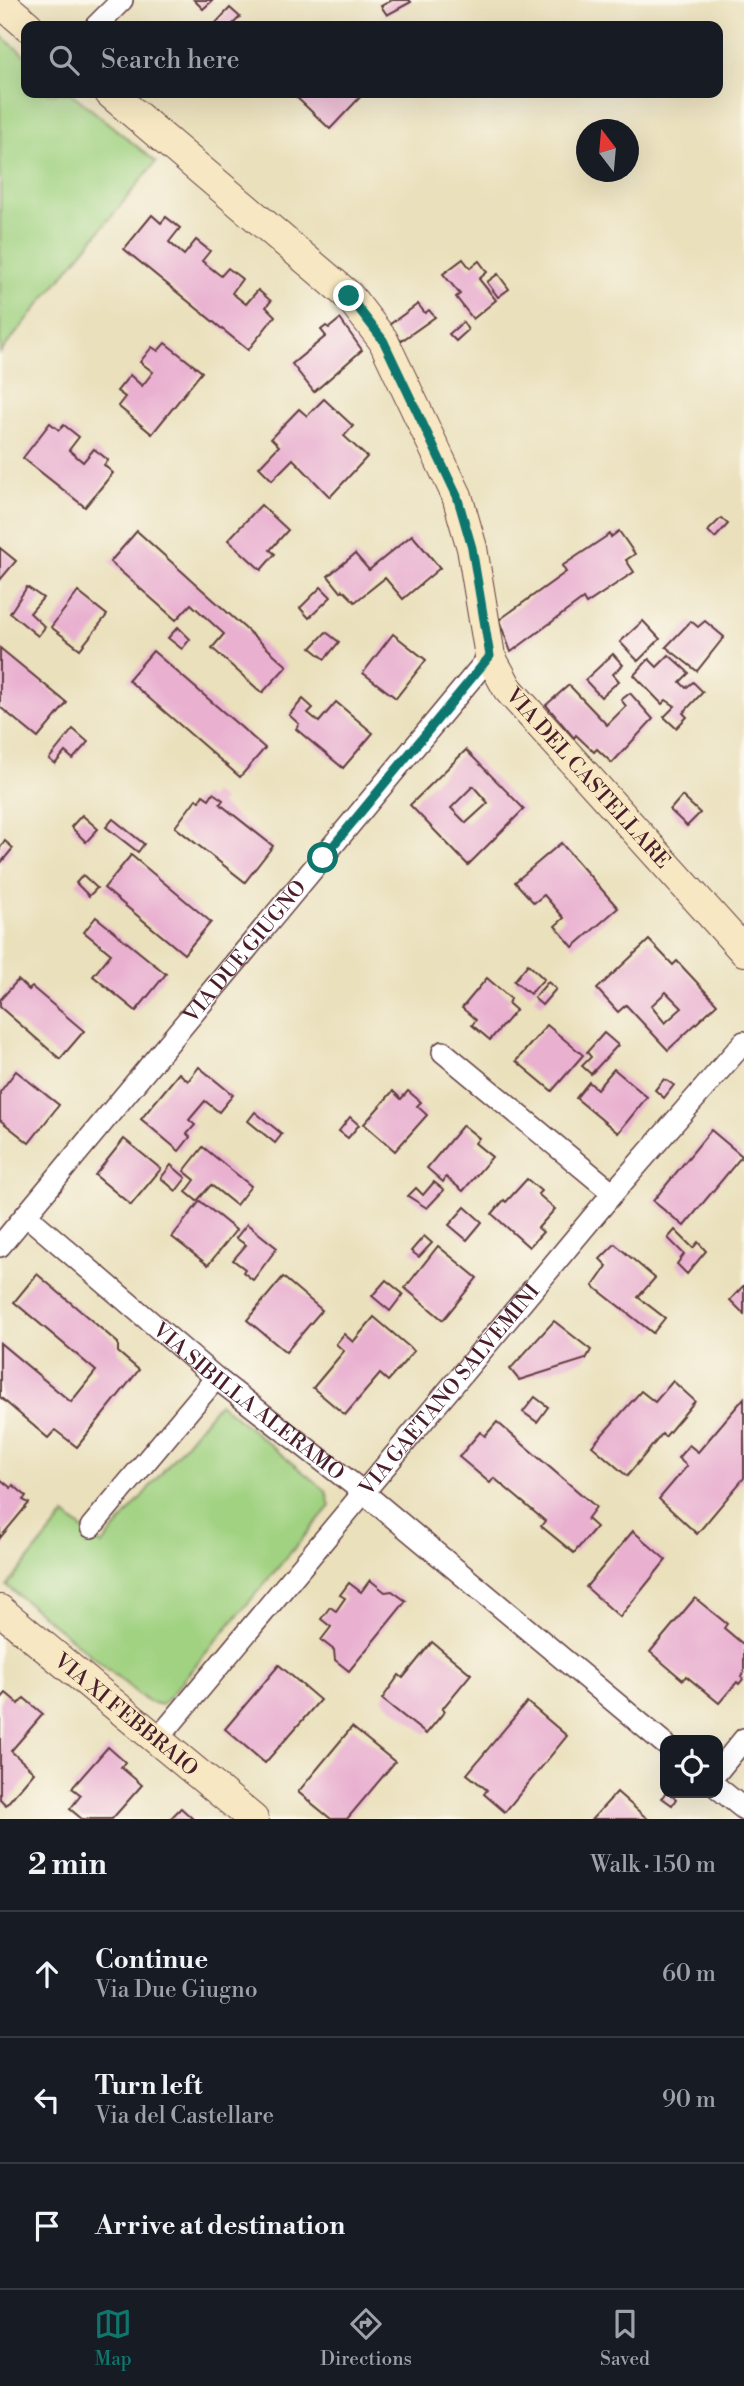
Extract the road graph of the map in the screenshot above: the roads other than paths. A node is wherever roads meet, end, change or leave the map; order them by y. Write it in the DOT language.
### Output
graph roads {
  1 [pos="122,0"];
  2 [pos="0,2"];
  3 [pos="22,21"];
  4 [pos="101,21"];
  5 [pos="116,98"];
  6 [pos="490,656"];
  7 [pos="744,951"];
  8 [pos="744,1042"];
  9 [pos="443,1052"];
  10 [pos="613,1193"];
  11 [pos="27,1216"];
  12 [pos="0,1246"];
  13 [pos="216,1378"];
  14 [pos="363,1492"];
  15 [pos="91,1527"];
  16 [pos="0,1610"];
  17 [pos="158,1739"];
  18 [pos="744,1739"];
  19 [pos="660,1740"];
  20 [pos="723,1765"];
  21 [pos="723,1792"];
  22 [pos="744,1810"];
  23 [pos="253,1819"];
  1 -- 4 [label="street"];
  2 -- 3 [label="street"];
  5 -- 6 [label="street, VIA DEL CASTELLARE"];
  6 -- 7 [label="street, VIA DEL CASTELLARE"];
  6 -- 11 [label="street, VIA DUE GIUGNO"];
  8 -- 10 [label="street, VIA GAETANO SALVEMINI"];
  9 -- 10 [label="street"];
  10 -- 14 [label="street, VIA GAETANO SALVEMINI"];
  11 -- 12 [label="street, VIA DUE GIUGNO"];
  11 -- 13 [label="street, VIA SIBILLA ALERAMO"];
  13 -- 14 [label="street, VIA SIBILLA ALERAMO"];
  13 -- 15 [label="street"];
  14 -- 17 [label="street, VIA GAETANO SALVEMINI"];
  14 -- 19 [label="street, VIA SIBILLA ALERAMO"];
  16 -- 17 [label="street, VIA XI FEBBRAIO"];
  17 -- 23 [label="street, VIA XI FEBBRAIO"];
  18 -- 20 [label="street"];
  21 -- 22 [label="street"];
}
